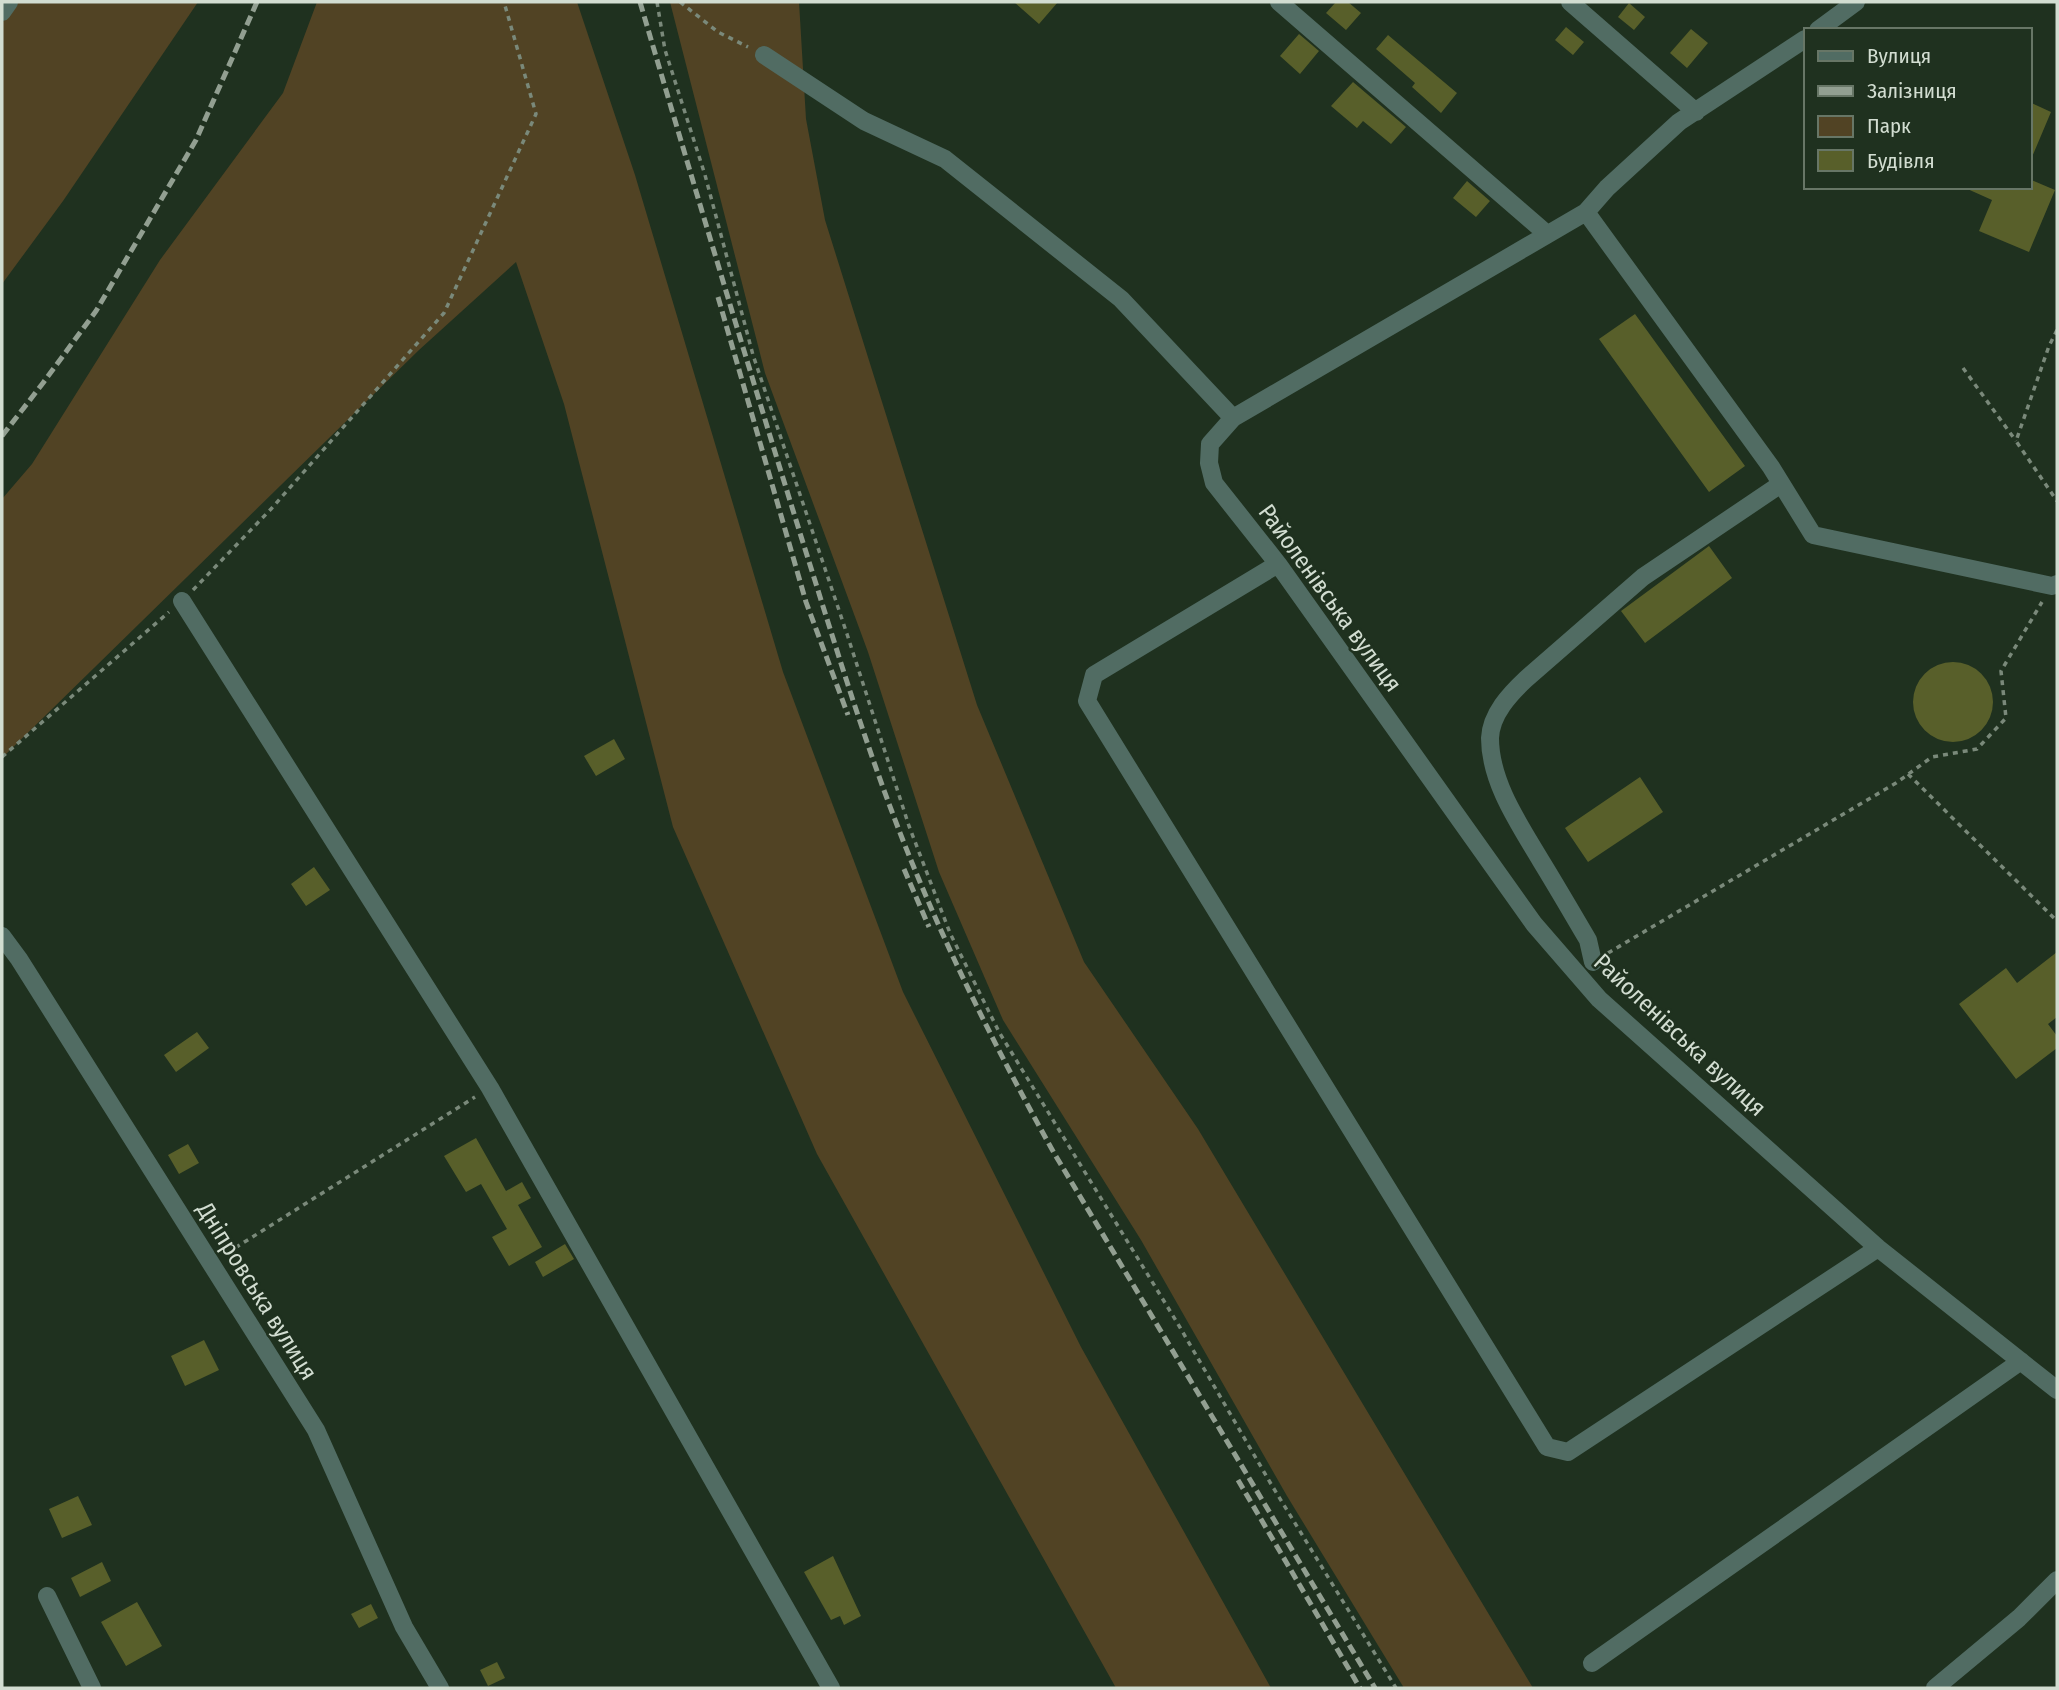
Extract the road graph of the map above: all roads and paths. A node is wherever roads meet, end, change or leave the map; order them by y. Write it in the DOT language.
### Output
graph roads {
  1 [pos="9,2"];
  2 [pos="504,2"];
  3 [pos="657,2"];
  4 [pos="681,2"];
  5 [pos="1279,2"];
  6 [pos="1570,2"];
  7 [pos="1856,2"];
  8 [pos="2,12"];
  9 [pos="1821,28"];
  10 [pos="1804,40"];
  11 [pos="764,55"];
  12 [pos="1696,112"];
  13 [pos="1586,212"];
  14 [pos="1547,234"];
  15 [pos="2057,330"];
  16 [pos="1963,368"];
  17 [pos="1233,418"];
  18 [pos="2016,441"];
  19 [pos="1781,484"];
  20 [pos="2057,501"];
  21 [pos="1278,564"];
  22 [pos="2055,585"];
  23 [pos="182,601"];
  24 [pos="2,757"];
  25 [pos="1908,774"];
  26 [pos="2057,921"];
  27 [pos="2,936"];
  28 [pos="1593,962"];
  29 [pos="490,1088"];
  30 [pos="1878,1248"];
  31 [pos="211,1264"];
  32 [pos="2021,1361"];
  33 [pos="2057,1390"];
  34 [pos="2057,1580"];
  35 [pos="47,1596"];
  36 [pos="1592,1663"];
  37 [pos="92,1688"];
  38 [pos="440,1688"];
  39 [pos="831,1688"];
  40 [pos="1396,1688"];
  41 [pos="1936,1688"];
  1 -- 8 [label="street"];
  2 -- 23 [label="path"];
  3 -- 40 [label="path"];
  4 -- 11 [label="path"];
  5 -- 14 [label="street"];
  6 -- 12 [label="street"];
  7 -- 9 [label="street"];
  10 -- 12 [label="street"];
  11 -- 17 [label="street"];
  12 -- 13 [label="street"];
  13 -- 14 [label="street"];
  13 -- 19 [label="street"];
  14 -- 17 [label="street"];
  15 -- 18 [label="path"];
  16 -- 18 [label="path"];
  17 -- 21 [label="street, Райоленівська вулиця"];
  18 -- 20 [label="path"];
  19 -- 22 [label="street"];
  19 -- 28 [label="street"];
  21 -- 30 [label="street, Райоленівська вулиця"];
  21 -- 30 [label="street"];
  22 -- 25 [label="path"];
  23 -- 24 [label="path"];
  23 -- 29 [label="street"];
  25 -- 26 [label="path"];
  25 -- 28 [label="path"];
  27 -- 31 [label="street, Дніпровська вулиця"];
  29 -- 31 [label="path"];
  29 -- 39 [label="street"];
  30 -- 32 [label="street, Райоленівська вулиця"];
  31 -- 38 [label="street, Дніпровська вулиця"];
  32 -- 33 [label="street, Райоленівська вулиця"];
  32 -- 36 [label="street"];
  34 -- 41 [label="street"];
  35 -- 37 [label="street"];
}
